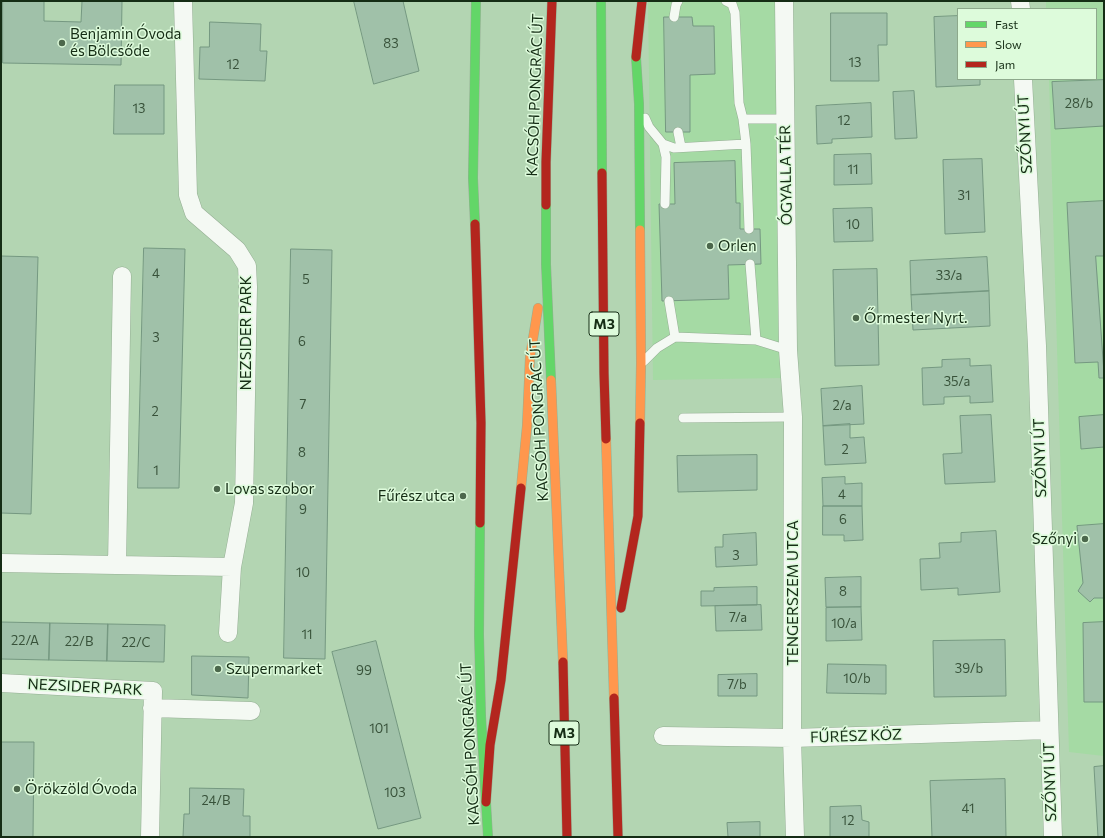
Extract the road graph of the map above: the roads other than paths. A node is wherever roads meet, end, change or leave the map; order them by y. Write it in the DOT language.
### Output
graph roads {
  1 [pos="183,1"];
  2 [pos="476,1"];
  3 [pos="552,1"];
  4 [pos="601,1"];
  5 [pos="642,1"];
  6 [pos="678,1"];
  7 [pos="726,1"];
  8 [pos="784,1"];
  9 [pos="674,17"];
  10 [pos="1023,80"];
  11 [pos="639,104"];
  12 [pos="743,119"];
  13 [pos="785,119"];
  14 [pos="678,132"];
  15 [pos="663,144"];
  16 [pos="746,144"];
  17 [pos="681,147"];
  18 [pos="665,204"];
  19 [pos="749,229"];
  20 [pos="546,264"];
  21 [pos="750,264"];
  22 [pos="122,276"];
  23 [pos="669,301"];
  24 [pos="675,337"];
  25 [pos="756,340"];
  26 [pos="788,350"];
  27 [pos="642,363"];
  28 [pos="793,417"];
  29 [pos="683,418"];
  30 [pos="1,563"];
  31 [pos="117,565"];
  32 [pos="232,567"];
  33 [pos="228,632"];
  34 [pos="613,647"];
  35 [pos="1,683"];
  36 [pos="152,708"];
  37 [pos="251,711"];
  38 [pos="1049,730"];
  39 [pos="663,736"];
  40 [pos="792,738"];
  41 [pos="486,802"];
  42 [pos="150,837"];
  43 [pos="488,837"];
  44 [pos="567,837"];
  45 [pos="618,837"];
  46 [pos="795,837"];
  47 [pos="1052,837"];
  1 -- 32 [label="street, NEZSIDER PARK"];
  2 -- 41 [label="main road, KACSÓH PONGRÁC ÚT"];
  3 -- 20 [label="main road, KACSÓH PONGRÁC ÚT / M3"];
  4 -- 34 [label="main road, M3"];
  5 -- 11 [label="main road"];
  6 -- 9 [label="lane"];
  7 -- 12 [label="lane"];
  8 -- 13 [label="street, ÓGYALLA TÉR"];
  10 -- 38 [label="street, SZŐNYI ÚT"];
  11 -- 15 [label="lane"];
  11 -- 27 [label="main road"];
  12 -- 13 [label="lane"];
  12 -- 16 [label="lane"];
  13 -- 26 [label="street, ÓGYALLA TÉR"];
  14 -- 17 [label="lane"];
  15 -- 17 [label="lane"];
  15 -- 18 [label="lane"];
  16 -- 17 [label="lane"];
  16 -- 19 [label="lane"];
  20 -- 41 [label="main road"];
  20 -- 44 [label="main road, KACSÓH PONGRÁC ÚT / M3"];
  21 -- 25 [label="lane"];
  22 -- 31 [label="street"];
  23 -- 24 [label="lane"];
  24 -- 25 [label="lane"];
  24 -- 27 [label="lane"];
  25 -- 26 [label="lane"];
  26 -- 28 [label="street, TENGERSZEM UTCA"];
  27 -- 34 [label="main road"];
  28 -- 29 [label="lane"];
  28 -- 40 [label="street, TENGERSZEM UTCA"];
  30 -- 31 [label="street"];
  31 -- 32 [label="street"];
  32 -- 33 [label="street, NEZSIDER PARK"];
  34 -- 45 [label="main road, M3"];
  35 -- 36 [label="street, NEZSIDER PARK"];
  36 -- 37 [label="street, NEZSIDER PARK"];
  36 -- 42 [label="street, NEZSIDER PARK"];
  38 -- 40 [label="street, FŰRÉSZ KÖZ"];
  38 -- 47 [label="street, SZŐNYI ÚT"];
  39 -- 40 [label="street, FŰRÉSZ KÖZ"];
  40 -- 46 [label="street, TENGERSZEM UTCA"];
  41 -- 43 [label="main road, KACSÓH PONGRÁC ÚT"];
}
